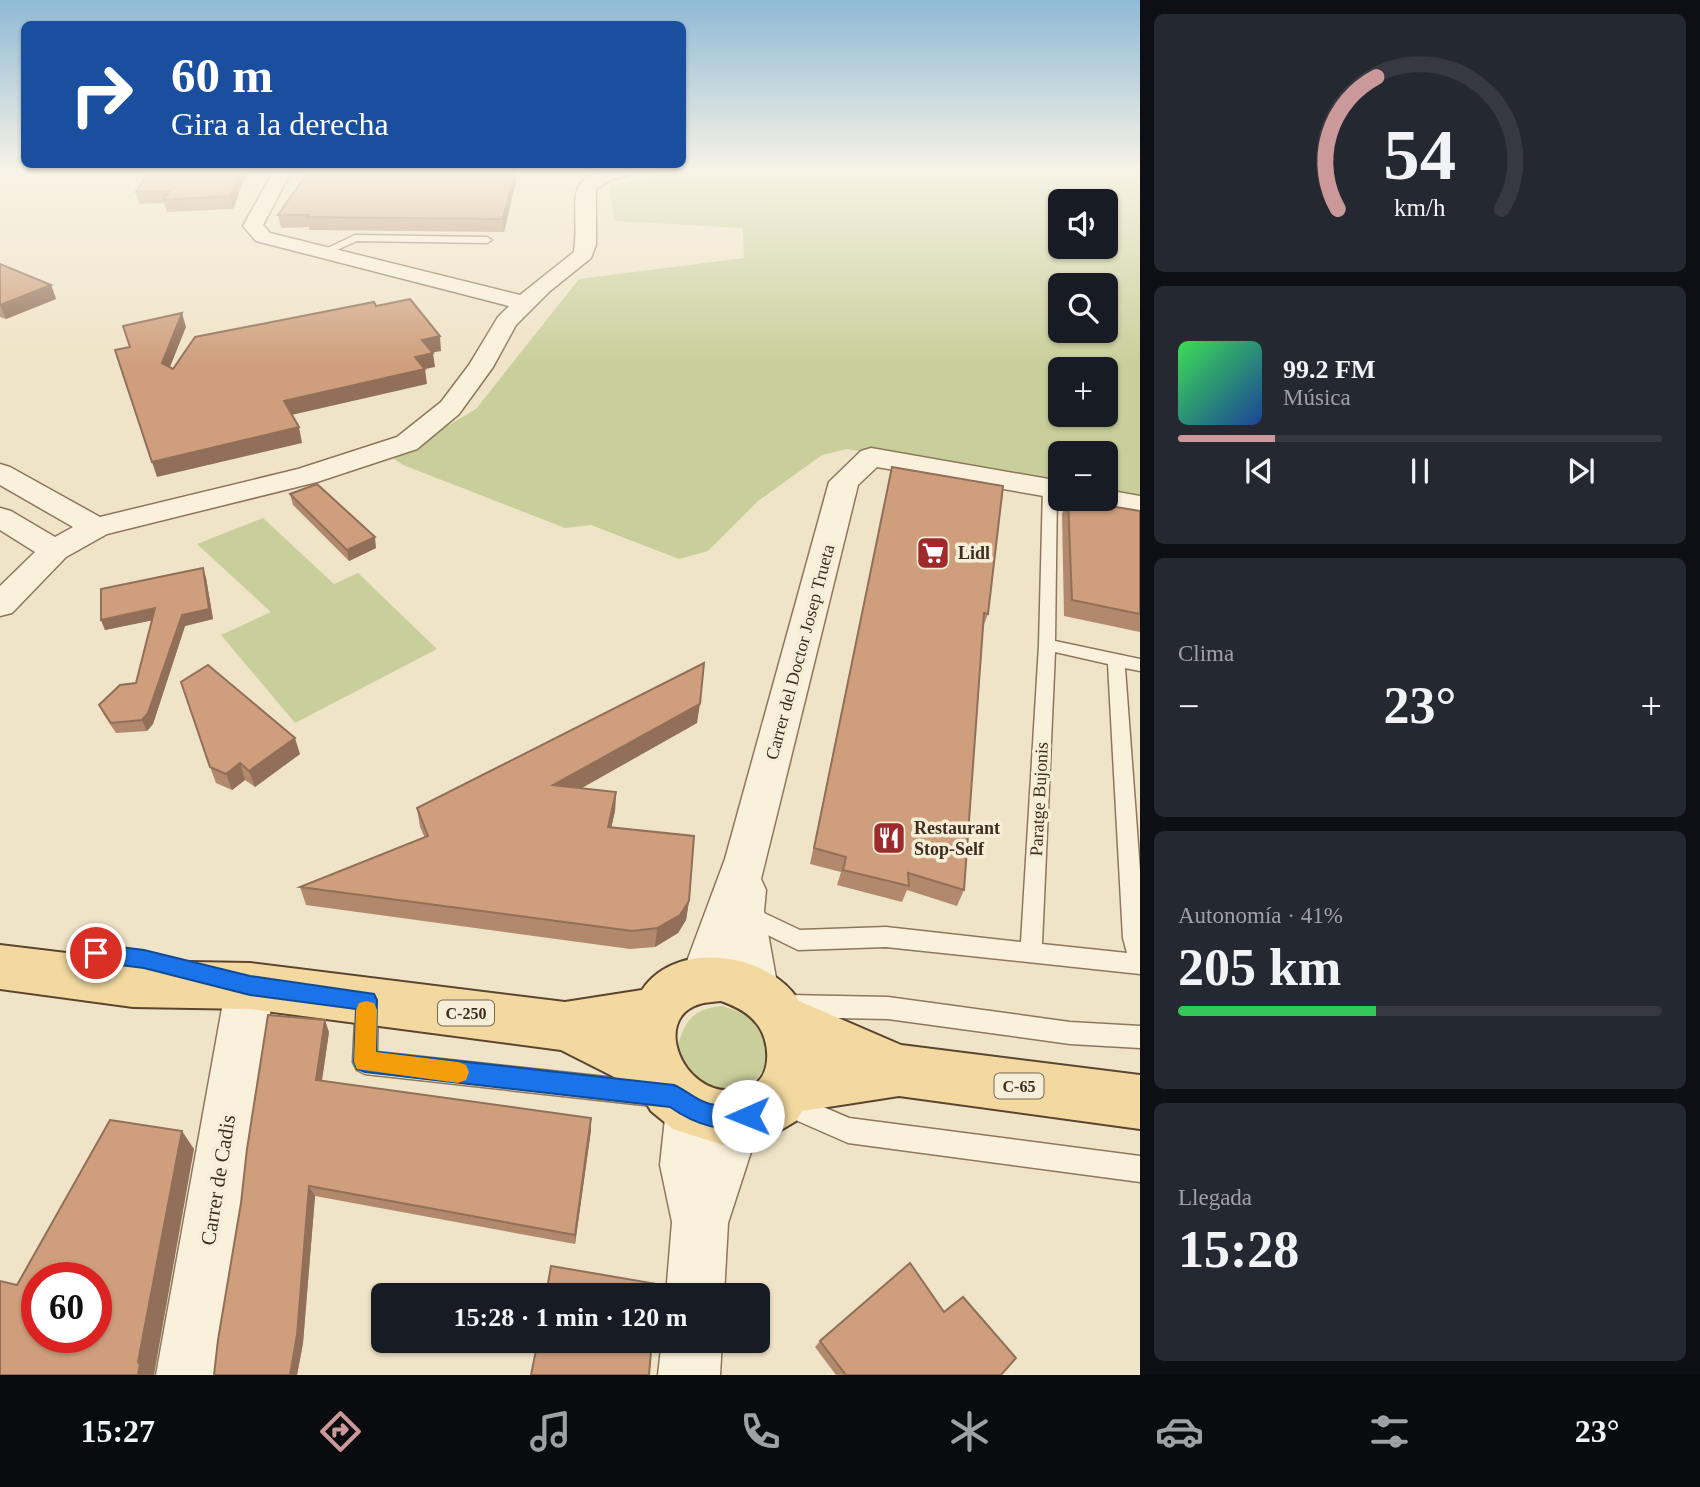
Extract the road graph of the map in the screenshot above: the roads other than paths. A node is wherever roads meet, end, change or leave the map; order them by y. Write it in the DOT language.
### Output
graph roads {
  1 [pos="263,236"];
  2 [pos="587,236"];
  3 [pos="487,240"];
  4 [pos="324,252"];
  5 [pos="525,303"];
  6 [pos="0,472"];
  7 [pos="1048,488"];
  8 [pos="1118,501"];
  9 [pos="1140,505"];
  10 [pos="1054,511"];
  11 [pos="0,517"];
  12 [pos="96,527"];
  13 [pos="55,550"];
  14 [pos="0,605"];
  15 [pos="1047,645"];
  16 [pos="1116,660"];
  17 [pos="1140,665"];
  18 [pos="746,859"];
  19 [pos="743,911"];
  20 [pos="0,941"];
  21 [pos="1031,953"];
  22 [pos="1140,962"];
  23 [pos="0,967"];
  24 [pos="704,979"];
  25 [pos="250,986"];
  26 [pos="367,1000"];
  27 [pos="771,1005"];
  28 [pos="656,1012"];
  29 [pos="565,1026"];
  30 [pos="1140,1037"];
  31 [pos="899,1070"];
  32 [pos="720,1097"];
  33 [pos="1140,1102"];
  34 [pos="1140,1169"];
  35 [pos="696,1283"];
  36 [pos="691,1353"];
  37 [pos="187,1375"];
  38 [pos="689,1375"];
  1 -- 4 [label="street"];
  2 -- 5 [label="street"];
  3 -- 4 [label="lane"];
  4 -- 5 [label="street"];
  5 -- 12 [label="street"];
  6 -- 12 [label="street"];
  7 -- 18 [label="street, Carrer del Doctor Josep Trueta"];
  8 -- 9 [label="street"];
  10 -- 15 [label="lane, Paratge Bujonis"];
  11 -- 13 [label="street"];
  12 -- 13 [label="street"];
  13 -- 14 [label="street"];
  15 -- 16 [label="lane"];
  15 -- 21 [label="lane, Paratge Bujonis"];
  16 -- 17 [label="lane"];
  16 -- 22 [label="lane"];
  18 -- 19 [label="street, Carrer del Doctor Josep Trueta"];
  18 -- 24 [label="street, Carrer del Doctor Josep Trueta"];
  19 -- 21 [label="lane"];
  19 -- 27 [label="street, Carrer del Doctor Josep Trueta"];
  20 -- 25 [label="main road, C-250"];
  21 -- 22 [label="lane"];
  23 -- 25 [label="main road, C-250"];
  24 -- 27 [label="main road"];
  24 -- 28 [label="main road"];
  25 -- 26 [label="main road, C-250"];
  25 -- 37 [label="street, Carrer de Cadis"];
  26 -- 29 [label="main road, C-250"];
  26 -- 32 [label="lane"];
  27 -- 30 [label="lane"];
  27 -- 31 [label="main road, C-65"];
  27 -- 32 [label="main road"];
  28 -- 29 [label="main road, C-250"];
  28 -- 32 [label="main road"];
  29 -- 32 [label="main road, C-250"];
  31 -- 32 [label="main road, C-65"];
  31 -- 33 [label="main road, C-65"];
  32 -- 34 [label="lane"];
  32 -- 35 [label="street"];
  36 -- 38 [label="street"];
}
